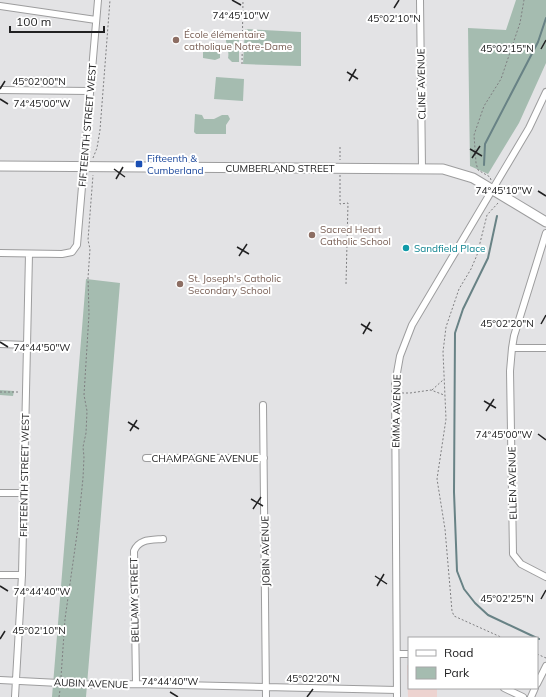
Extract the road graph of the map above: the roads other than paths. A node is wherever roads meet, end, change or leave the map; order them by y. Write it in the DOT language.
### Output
graph roads {
  1 [pos="9,0"];
  2 [pos="98,0"];
  3 [pos="420,0"];
  4 [pos="0,6"];
  5 [pos="9,7"];
  6 [pos="96,20"];
  7 [pos="0,90"];
  8 [pos="90,91"];
  9 [pos="546,92"];
  10 [pos="0,166"];
  11 [pos="84,166"];
  12 [pos="422,168"];
  13 [pos="493,189"];
  14 [pos="546,222"];
  15 [pos="546,233"];
  16 [pos="0,253"];
  17 [pos="29,254"];
  18 [pos="0,344"];
  19 [pos="27,345"];
  20 [pos="512,348"];
  21 [pos="546,348"];
  22 [pos="263,406"];
  23 [pos="146,458"];
  24 [pos="264,458"];
  25 [pos="0,493"];
  26 [pos="23,493"];
  27 [pos="163,539"];
  28 [pos="0,575"];
  29 [pos="22,576"];
  30 [pos="546,577"];
  31 [pos="398,654"];
  32 [pos="408,654"];
  33 [pos="546,666"];
  34 [pos="0,680"];
  35 [pos="15,680"];
  36 [pos="538,682"];
  37 [pos="136,684"];
  38 [pos="266,688"];
  39 [pos="506,689"];
  40 [pos="397,690"];
  41 [pos="14,697"];
  42 [pos="266,697"];
  43 [pos="397,697"];
  44 [pos="524,697"];
  1 -- 5 [label="street"];
  2 -- 6 [label="street, FIFTEENTH STREET WEST"];
  3 -- 12 [label="street, CLINE AVENUE"];
  4 -- 5 [label="street"];
  5 -- 6 [label="street"];
  6 -- 8 [label="street, FIFTEENTH STREET WEST"];
  7 -- 8 [label="street"];
  8 -- 11 [label="street, FIFTEENTH STREET WEST"];
  9 -- 13 [label="street, EMMA AVENUE"];
  10 -- 11 [label="street, CUMBERLAND STREET"];
  11 -- 12 [label="street, CUMBERLAND STREET"];
  11 -- 17 [label="street, FIFTEENTH STREET WEST"];
  12 -- 13 [label="street, CUMBERLAND STREET"];
  13 -- 14 [label="street, CUMBERLAND STREET"];
  13 -- 31 [label="street, EMMA AVENUE"];
  15 -- 20 [label="street, ELLEN AVENUE"];
  16 -- 17 [label="street"];
  17 -- 19 [label="street, FIFTEENTH STREET WEST"];
  18 -- 19 [label="street"];
  19 -- 26 [label="street, FIFTEENTH STREET WEST"];
  20 -- 21 [label="street"];
  20 -- 30 [label="street, ELLEN AVENUE"];
  22 -- 24 [label="street, JOBIN AVENUE"];
  23 -- 24 [label="street, CHAMPAGNE AVENUE"];
  24 -- 38 [label="street, JOBIN AVENUE"];
  25 -- 26 [label="street"];
  26 -- 29 [label="street, FIFTEENTH STREET WEST"];
  27 -- 37 [label="street, BELLAMY STREET"];
  28 -- 29 [label="street"];
  29 -- 35 [label="street, FIFTEENTH STREET WEST"];
  31 -- 32 [label="street"];
  31 -- 40 [label="street, EMMA AVENUE"];
  33 -- 36 [label="street"];
  34 -- 35 [label="street, AUBIN AVENUE"];
  35 -- 37 [label="street, AUBIN AVENUE"];
  35 -- 41 [label="street, FIFTEENTH STREET WEST"];
  37 -- 38 [label="street, AUBIN AVENUE"];
  38 -- 40 [label="street, AUBIN AVENUE"];
  38 -- 42 [label="street, JOBIN AVENUE"];
  39 -- 44 [label="street"];
  40 -- 43 [label="street, EMMA AVENUE"];
}
